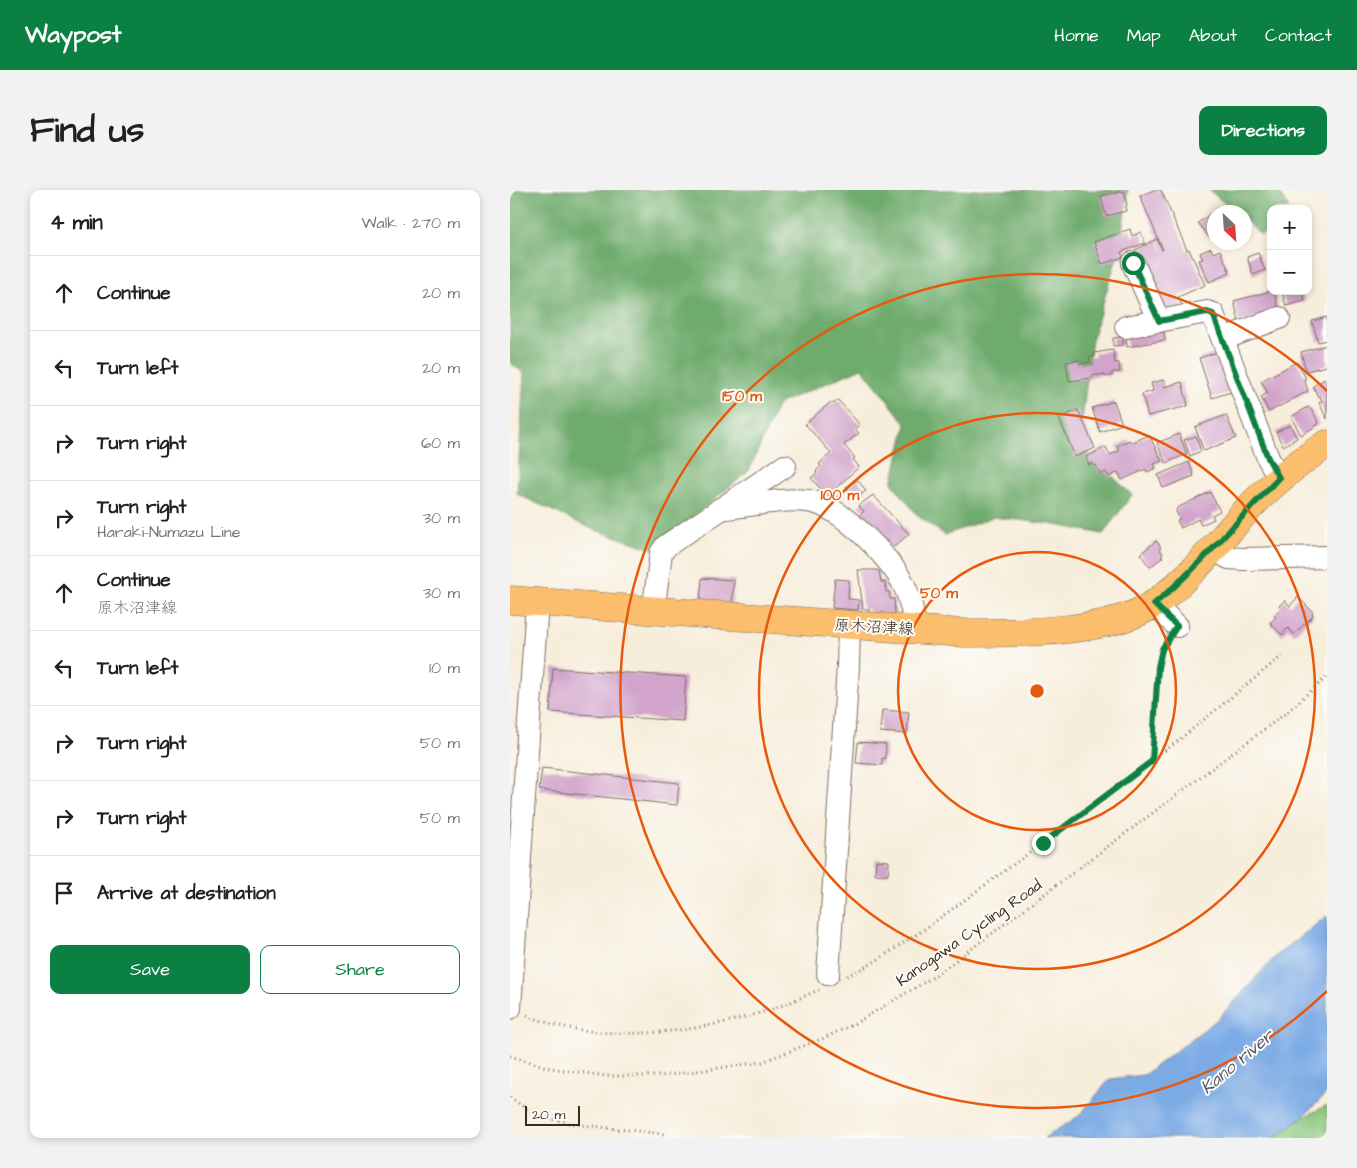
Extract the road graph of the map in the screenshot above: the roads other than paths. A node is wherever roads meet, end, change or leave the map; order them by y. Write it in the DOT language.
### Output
graph roads {
  1 [pos="1133,263"];
  2 [pos="1279,318"];
  3 [pos="1159,321"];
  4 [pos="1126,327"];
  5 [pos="1223,339"];
  6 [pos="1327,444"];
  7 [pos="785,466"];
  8 [pos="1279,478"];
  9 [pos="720,509"];
  10 [pos="1213,549"];
  11 [pos="1327,557"];
  12 [pos="510,600"];
  13 [pos="537,602"];
  14 [pos="1154,604"];
  15 [pos="654,612"];
  16 [pos="848,626"];
  17 [pos="1177,626"];
  18 [pos="915,630"];
  19 [pos="832,980"];
  20 [pos="510,1008"];
  1 -- 3 [label="street"];
  2 -- 5 [label="street"];
  3 -- 4 [label="street"];
  3 -- 5 [label="street"];
  5 -- 8 [label="street"];
  6 -- 8 [label="main road, 原木沼津線"];
  7 -- 9 [label="street"];
  8 -- 10 [label="main road, 原木沼津線"];
  9 -- 15 [label="street"];
  9 -- 18 [label="street"];
  10 -- 11 [label="street"];
  10 -- 14 [label="main road, 原木沼津線"];
  12 -- 13 [label="main road, 原木沼津線"];
  13 -- 15 [label="main road, 原木沼津線"];
  13 -- 20 [label="street"];
  14 -- 17 [label="street"];
  14 -- 18 [label="main road, 原木沼津線"];
  15 -- 16 [label="main road, 原木沼津線"];
  16 -- 18 [label="main road, 原木沼津線"];
  16 -- 19 [label="street"];
}
